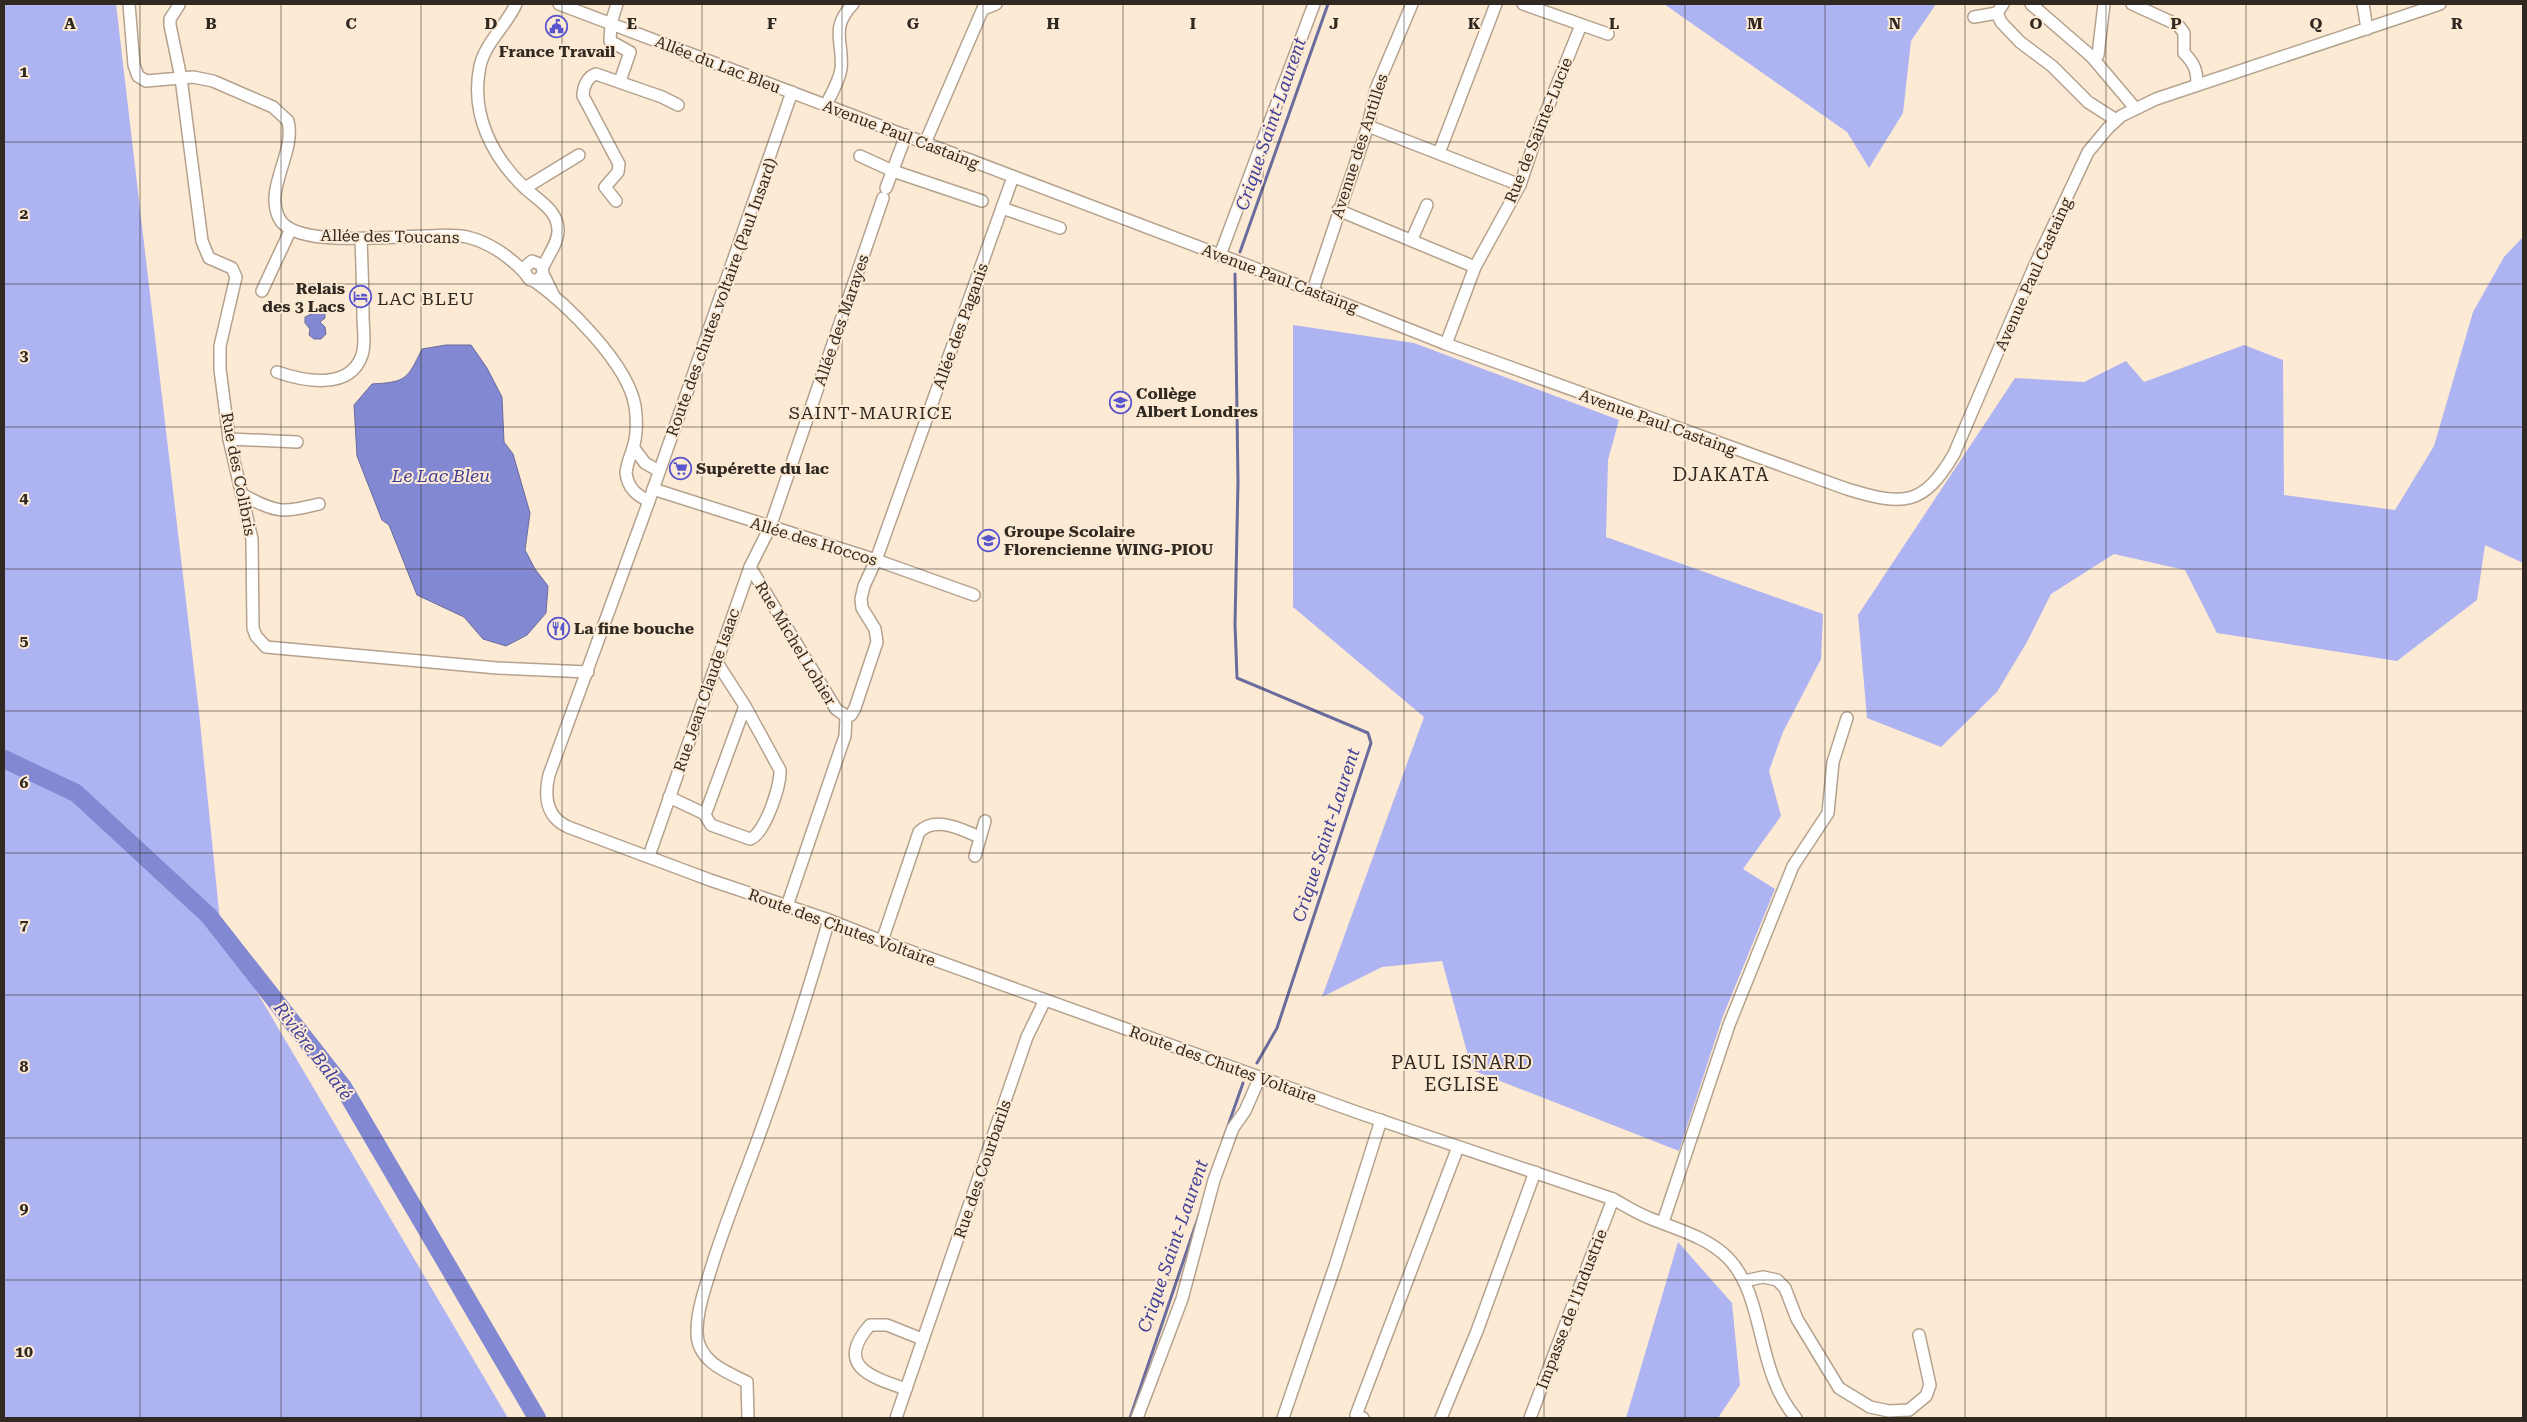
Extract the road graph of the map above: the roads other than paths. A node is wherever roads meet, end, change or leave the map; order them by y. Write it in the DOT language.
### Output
graph roads {
  1 [pos="129,4"];
  2 [pos="516,4"];
  3 [pos="559,4"];
  4 [pos="617,4"];
  5 [pos="853,4"];
  6 [pos="996,4"];
  7 [pos="1314,4"];
  8 [pos="1412,4"];
  9 [pos="1496,4"];
  10 [pos="1523,4"];
  11 [pos="2031,4"];
  12 [pos="2104,4"];
  13 [pos="2132,4"];
  14 [pos="2363,4"];
  15 [pos="2440,4"];
  16 [pos="179,5"];
  17 [pos="984,6"];
  18 [pos="2000,8"];
  19 [pos="1974,17"];
  20 [pos="611,23"];
  21 [pos="1581,25"];
  22 [pos="2367,29"];
  23 [pos="1608,34"];
  24 [pos="2091,56"];
  25 [pos="181,78"];
  26 [pos="620,81"];
  27 [pos="2197,85"];
  28 [pos="792,92"];
  29 [pos="678,105"];
  30 [pos="826,105"];
  31 [pos="2135,108"];
  32 [pos="2116,120"];
  33 [pos="1368,126"];
  34 [pos="906,135"];
  35 [pos="925,143"];
  36 [pos="1439,154"];
  37 [pos="579,155"];
  38 [pos="860,156"];
  39 [pos="893,171"];
  40 [pos="1013,177"];
  41 [pos="1520,184"];
  42 [pos="525,188"];
  43 [pos="616,201"];
  44 [pos="982,201"];
  45 [pos="1427,205"];
  46 [pos="1002,208"];
  47 [pos="1338,210"];
  48 [pos="1060,228"];
  49 [pos="290,231"];
  50 [pos="362,239"];
  51 [pos="1412,239"];
  52 [pos="1226,257"];
  53 [pos="512,259"];
  54 [pos="538,266"];
  55 [pos="1475,267"];
  56 [pos="529,277"];
  57 [pos="1313,290"];
  58 [pos="262,291"];
  59 [pos="554,294"];
  60 [pos="1446,344"];
  61 [pos="277,372"];
  62 [pos="229,438"];
  63 [pos="297,442"];
  64 [pos="633,447"];
  65 [pos="658,471"];
  66 [pos="243,495"];
  67 [pos="651,495"];
  68 [pos="319,504"];
  69 [pos="770,527"];
  70 [pos="876,560"];
  71 [pos="750,567"];
  72 [pos="974,595"];
  73 [pos="716,661"];
  74 [pos="588,672"];
  75 [pos="745,706"];
  76 [pos="846,716"];
  77 [pos="1847,718"];
  78 [pos="669,797"];
  79 [pos="551,812"];
  80 [pos="705,814"];
  81 [pos="985,821"];
  82 [pos="980,837"];
  83 [pos="649,856"];
  84 [pos="975,856"];
  85 [pos="787,906"];
  86 [pos="829,920"];
  87 [pos="882,941"];
  88 [pos="1045,1000"];
  89 [pos="1260,1077"];
  90 [pos="1380,1120"];
  91 [pos="1458,1147"];
  92 [pos="1534,1172"];
  93 [pos="1613,1199"];
  94 [pos="1663,1222"];
  95 [pos="1744,1281"];
  96 [pos="1919,1335"];
  97 [pos="922,1340"];
  98 [pos="906,1389"];
  99 [pos="748,1418"];
  100 [pos="896,1418"];
  101 [pos="1137,1418"];
  102 [pos="1283,1418"];
  103 [pos="1363,1418"];
  104 [pos="1441,1418"];
  105 [pos="1530,1418"];
  106 [pos="1796,1418"];
  1 -- 25 [label="street"];
  2 -- 42 [label="street"];
  3 -- 20 [label="street, Allée du Lac Bleu"];
  4 -- 20 [label="street"];
  5 -- 30 [label="street"];
  6 -- 17 [label="street"];
  7 -- 52 [label="street"];
  8 -- 33 [label="street, Avenue des Antilles"];
  9 -- 36 [label="street"];
  10 -- 21 [label="street"];
  11 -- 24 [label="street"];
  12 -- 24 [label="street"];
  13 -- 27 [label="street"];
  14 -- 22 [label="street"];
  15 -- 22 [label="street, Avenue Paul Castaing"];
  16 -- 25 [label="street, Rue des Colibris"];
  17 -- 35 [label="street"];
  18 -- 19 [label="street"];
  18 -- 32 [label="street"];
  20 -- 26 [label="street"];
  20 -- 28 [label="street, Allée du Lac Bleu"];
  21 -- 23 [label="street"];
  21 -- 41 [label="street, Rue de Sainte-Lucie"];
  22 -- 27 [label="street, Avenue Paul Castaing"];
  24 -- 31 [label="street"];
  25 -- 49 [label="street"];
  25 -- 62 [label="street, Rue des Colibris"];
  26 -- 29 [label="street"];
  26 -- 43 [label="street"];
  27 -- 31 [label="street, Avenue Paul Castaing"];
  28 -- 30 [label="street, Avenue Paul Castaing"];
  28 -- 65 [label="street, Route des chutes voltaire (Paul Insard)"];
  30 -- 34 [label="street, Avenue Paul Castaing"];
  31 -- 32 [label="street, Avenue Paul Castaing"];
  32 -- 60 [label="street, Avenue Paul Castaing"];
  33 -- 36 [label="street"];
  33 -- 47 [label="street, Avenue des Antilles"];
  34 -- 35 [label="street, Avenue Paul Castaing"];
  34 -- 39 [label="street, Allée des Marayes"];
  35 -- 40 [label="street, Avenue Paul Castaing"];
  36 -- 41 [label="street"];
  37 -- 42 [label="street"];
  38 -- 39 [label="street"];
  39 -- 44 [label="street"];
  39 -- 69 [label="street, Allée des Marayes"];
  40 -- 46 [label="street, Allée des Paganis"];
  40 -- 52 [label="street, Avenue Paul Castaing"];
  41 -- 55 [label="street, Rue de Sainte-Lucie"];
  42 -- 54 [label="street"];
  45 -- 51 [label="street"];
  46 -- 48 [label="street"];
  46 -- 70 [label="street, Allée des Paganis"];
  47 -- 51 [label="street"];
  47 -- 57 [label="street, Avenue des Antilles"];
  49 -- 50 [label="street, Allée des Toucans"];
  49 -- 58 [label="street"];
  50 -- 53 [label="street, Allée des Toucans"];
  50 -- 61 [label="street"];
  51 -- 55 [label="street"];
  52 -- 57 [label="street, Avenue Paul Castaing"];
  53 -- 54 [label="street, Allée des Toucans"];
  53 -- 56 [label="street, Allée des Toucans"];
  54 -- 56 [label="street"];
  54 -- 56 [label="street"];
  54 -- 59 [label="street, Allée des Toucans"];
  55 -- 60 [label="street, Rue de Sainte-Lucie"];
  56 -- 59 [label="street, Allée des Toucans"];
  57 -- 60 [label="street, Avenue Paul Castaing"];
  59 -- 64 [label="street, Allée des Toucans"];
  62 -- 63 [label="street"];
  62 -- 66 [label="street, Rue des Colibris"];
  64 -- 65 [label="street"];
  64 -- 67 [label="street, Allée des Toucans"];
  65 -- 67 [label="street, Route des chutes voltaire (Paul Insard)"];
  66 -- 68 [label="street"];
  66 -- 74 [label="street, Rue des Colibris"];
  67 -- 69 [label="street, Allée des Hoccos"];
  67 -- 74 [label="street, Route des chutes voltaire (Paul Insard)"];
  69 -- 70 [label="street, Allée des Hoccos"];
  69 -- 71 [label="street, Rue Jean Claude Isaac"];
  70 -- 72 [label="street, Allée des Hoccos"];
  70 -- 76 [label="street, Allée des Paganis"];
  71 -- 73 [label="street, Rue Jean Claude Isaac"];
  71 -- 76 [label="street, Rue Michel Lohier"];
  73 -- 75 [label="street"];
  73 -- 78 [label="street, Rue Jean Claude Isaac"];
  74 -- 79 [label="street, Route des chutes voltaire (Paul Insard)"];
  75 -- 80 [label="street"];
  75 -- 80 [label="street"];
  76 -- 85 [label="street"];
  77 -- 94 [label="street"];
  78 -- 80 [label="street"];
  78 -- 83 [label="street, Rue Jean Claude Isaac"];
  79 -- 83 [label="street, Route des Chutes Voltaire"];
  81 -- 82 [label="street"];
  82 -- 84 [label="street"];
  82 -- 87 [label="street"];
  83 -- 85 [label="street, Route des Chutes Voltaire"];
  85 -- 86 [label="street, Route des Chutes Voltaire"];
  86 -- 87 [label="street, Route des Chutes Voltaire"];
  86 -- 99 [label="street"];
  87 -- 88 [label="street, Route des Chutes Voltaire"];
  88 -- 89 [label="street, Route des Chutes Voltaire"];
  88 -- 97 [label="street, Rue des Courbarils"];
  89 -- 90 [label="street, Route des Chutes Voltaire"];
  89 -- 101 [label="street"];
  90 -- 91 [label="street, Route des Chutes Voltaire"];
  90 -- 102 [label="street"];
  91 -- 92 [label="street, Route des Chutes Voltaire"];
  91 -- 103 [label="street"];
  92 -- 93 [label="street, Route des Chutes Voltaire"];
  92 -- 104 [label="street"];
  93 -- 94 [label="street, Route des Chutes Voltaire"];
  93 -- 105 [label="street, Impasse de l'Industrie"];
  94 -- 95 [label="street, Route des Chutes Voltaire"];
  95 -- 96 [label="street"];
  95 -- 106 [label="street, Route des Chutes Voltaire"];
  97 -- 98 [label="street, Rue des Courbarils"];
  97 -- 98 [label="street"];
  98 -- 100 [label="street, Rue des Courbarils"];
}
